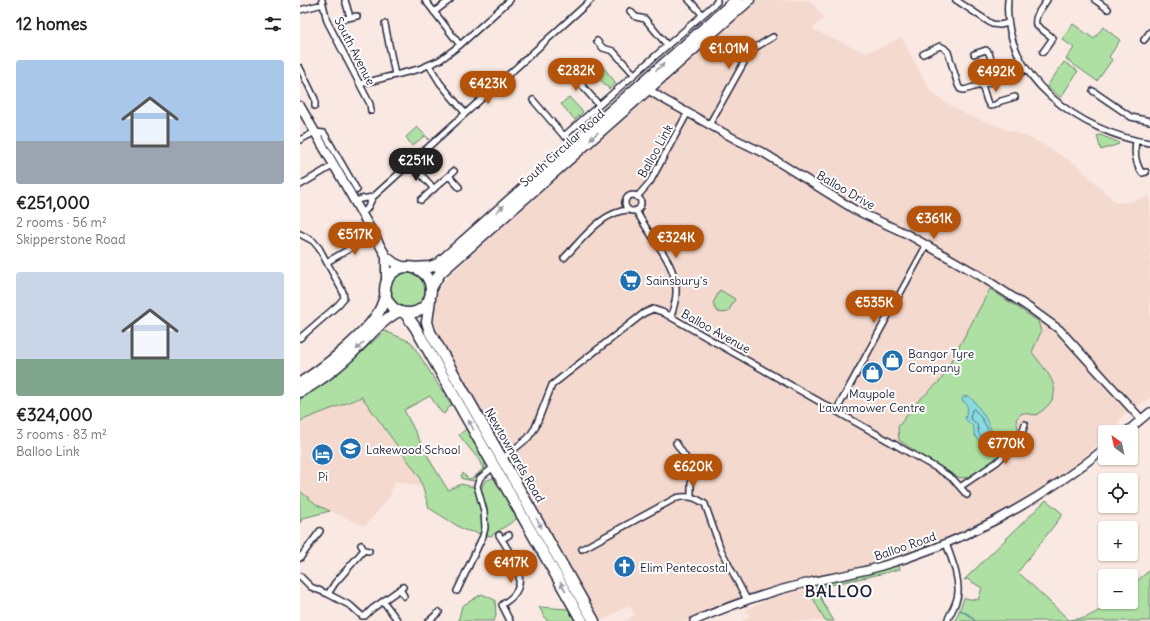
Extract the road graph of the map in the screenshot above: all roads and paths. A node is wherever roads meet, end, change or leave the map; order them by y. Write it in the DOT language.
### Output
graph roads {
  1 [pos="345,0"];
  2 [pos="425,0"];
  3 [pos="450,0"];
  4 [pos="510,0"];
  5 [pos="591,0"];
  6 [pos="689,0"];
  7 [pos="717,0"];
  8 [pos="736,0"];
  9 [pos="750,0"];
  10 [pos="1008,0"];
  11 [pos="1047,0"];
  12 [pos="1095,0"];
  13 [pos="957,1"];
  14 [pos="322,2"];
  15 [pos="1108,9"];
  16 [pos="300,10"];
  17 [pos="630,11"];
  18 [pos="434,12"];
  19 [pos="702,14"];
  20 [pos="357,16"];
  21 [pos="350,17"];
  22 [pos="342,19"];
  23 [pos="386,24"];
  24 [pos="1008,24"];
  25 [pos="1150,32"];
  26 [pos="773,37"];
  27 [pos="1144,40"];
  28 [pos="597,41"];
  29 [pos="667,44"];
  30 [pos="460,45"];
  31 [pos="1043,52"];
  32 [pos="923,54"];
  33 [pos="974,54"];
  34 [pos="429,65"];
  35 [pos="300,68"];
  36 [pos="1026,69"];
  37 [pos="563,72"];
  38 [pos="634,74"];
  39 [pos="395,75"];
  40 [pos="998,80"];
  41 [pos="360,84"];
  42 [pos="646,85"];
  43 [pos="982,85"];
  44 [pos="1092,91"];
  45 [pos="1015,97"];
  46 [pos="533,100"];
  47 [pos="599,105"];
  48 [pos="300,106"];
  49 [pos="315,106"];
  50 [pos="371,111"];
  51 [pos="688,112"];
  52 [pos="465,113"];
  53 [pos="1150,121"];
  54 [pos="709,125"];
  55 [pos="315,132"];
  56 [pos="300,140"];
  57 [pos="1136,141"];
  58 [pos="1150,143"];
  59 [pos="411,163"];
  60 [pos="334,165"];
  61 [pos="454,171"];
  62 [pos="1146,172"];
  63 [pos="449,176"];
  64 [pos="300,185"];
  65 [pos="458,187"];
  66 [pos="434,189"];
  67 [pos="357,190"];
  68 [pos="373,197"];
  69 [pos="638,197"];
  70 [pos="421,200"];
  71 [pos="355,201"];
  72 [pos="628,210"];
  73 [pos="636,210"];
  74 [pos="362,213"];
  75 [pos="300,234"];
  76 [pos="375,234"];
  77 [pos="926,246"];
  78 [pos="386,256"];
  79 [pos="564,258"];
  80 [pos="327,262"];
  81 [pos="410,268"];
  82 [pos="431,288"];
  83 [pos="386,290"];
  84 [pos="430,299"];
  85 [pos="402,312"];
  86 [pos="671,317"];
  87 [pos="300,338"];
  88 [pos="300,382"];
  89 [pos="300,392"];
  90 [pos="836,410"];
  91 [pos="1150,412"];
  92 [pos="1141,419"];
  93 [pos="1025,424"];
  94 [pos="1134,425"];
  95 [pos="676,443"];
  96 [pos="1098,453"];
  97 [pos="498,463"];
  98 [pos="960,486"];
  99 [pos="967,495"];
  100 [pos="691,496"];
  101 [pos="320,531"];
  102 [pos="508,535"];
  103 [pos="946,543"];
  104 [pos="365,549"];
  105 [pos="582,549"];
  106 [pos="300,558"];
  107 [pos="300,576"];
  108 [pos="457,591"];
  109 [pos="328,594"];
  110 [pos="404,596"];
  111 [pos="747,600"];
  112 [pos="383,601"];
  113 [pos="439,612"];
  114 [pos="435,619"];
  115 [pos="398,621"];
  116 [pos="429,621"];
  117 [pos="510,621"];
  118 [pos="582,621"];
  119 [pos="594,621"];
  120 [pos="694,621"];
  121 [pos="947,621"];
  1 -- 21 [label="street"];
  2 -- 18 [label="street"];
  3 -- 18 [label="street"];
  4 -- 30 [label="street"];
  5 -- 52 [label="street"];
  6 -- 19 [label="street"];
  7 -- 19 [label="street"];
  42 -- 8 [label="highway, South Circular Road, one-way"];
  9 -- 42 [label="highway, South Circular Road"];
  10 -- 24 [label="street"];
  11 -- 31 [label="street"];
  12 -- 15 [label="street"];
  13 -- 24 [label="street"];
  14 -- 16 [label="street"];
  14 -- 41 [label="street, South Avenue"];
  17 -- 29 [label="street"];
  18 -- 30 [label="street"];
  19 -- 29 [label="street"];
  20 -- 21 [label="street"];
  21 -- 22 [label="street"];
  23 -- 39 [label="street"];
  24 -- 36 [label="street"];
  25 -- 27 [label="street"];
  26 -- 54 [label="street"];
  28 -- 38 [label="street"];
  29 -- 38 [label="street"];
  30 -- 34 [label="street"];
  32 -- 43 [label="street"];
  33 -- 40 [label="street"];
  34 -- 39 [label="street"];
  34 -- 52 [label="street"];
  35 -- 49 [label="street"];
  36 -- 40 [label="street"];
  36 -- 57 [label="street"];
  37 -- 47 [label="street"];
  38 -- 47 [label="street"];
  39 -- 41 [label="street"];
  40 -- 43 [label="street"];
  41 -- 50 [label="street, South Avenue"];
  42 -- 51 [label="street, Balloo Drive"];
  81 -- 42 [label="highway, South Circular Road, one-way"];
  42 -- 82 [label="highway, South Circular Road, one-way"];
  43 -- 45 [label="street"];
  44 -- 53 [label="street"];
  46 -- 47 [label="street"];
  48 -- 55 [label="main road"];
  51 -- 54 [label="street, Balloo Drive"];
  51 -- 69 [label="street, Balloo Link"];
  52 -- 59 [label="street"];
  54 -- 77 [label="street, Balloo Drive"];
  55 -- 56 [label="street"];
  55 -- 60 [label="main road"];
  55 -- 67 [label="street"];
  57 -- 58 [label="street"];
  57 -- 62 [label="street"];
  59 -- 66 [label="street"];
  59 -- 68 [label="street"];
  60 -- 64 [label="street"];
  60 -- 71 [label="main road"];
  61 -- 63 [label="street"];
  63 -- 65 [label="street"];
  63 -- 66 [label="street"];
  66 -- 70 [label="street"];
  68 -- 71 [label="street"];
  68 -- 74 [label="street"];
  69 -- 72 [label="street"];
  69 -- 73 [label="street"];
  71 -- 74 [label="main road"];
  72 -- 73 [label="street"];
  72 -- 79 [label="street"];
  73 -- 86 [label="street"];
  74 -- 76 [label="main road"];
  75 -- 80 [label="street"];
  76 -- 78 [label="main road"];
  76 -- 80 [label="street"];
  77 -- 90 [label="street"];
  77 -- 92 [label="street, Balloo Drive"];
  78 -- 81 [label="main road"];
  78 -- 83 [label="main road"];
  80 -- 87 [label="street"];
  81 -- 82 [label="highway"];
  81 -- 83 [label="highway"];
  82 -- 84 [label="highway"];
  83 -- 85 [label="highway"];
  83 -- 88 [label="highway"];
  84 -- 85 [label="highway"];
  84 -- 97 [label="highway, Newtownards Road"];
  85 -- 89 [label="highway, one-way"];
  97 -- 85 [label="highway, Newtownards Road, one-way"];
  86 -- 90 [label="street, Balloo Avenue"];
  86 -- 97 [label="street, Balloo Avenue"];
  90 -- 98 [label="street, Balloo Avenue"];
  91 -- 92 [label="street"];
  92 -- 94 [label="street"];
  93 -- 98 [label="street"];
  95 -- 100 [label="street"];
  96 -- 103 [label="street, Balloo Road"];
  97 -- 108 [label="street, Balloo Avenue"];
  118 -- 97 [label="highway, Newtownards Road, one-way"];
  97 -- 119 [label="highway, Newtownards Road, one-way"];
  98 -- 99 [label="street, Balloo Avenue"];
  100 -- 105 [label="street"];
  100 -- 111 [label="street"];
  101 -- 106 [label="street"];
  102 -- 117 [label="street"];
  103 -- 111 [label="street, Balloo Road"];
  103 -- 121 [label="street"];
  104 -- 109 [label="street"];
  107 -- 109 [label="street"];
  109 -- 112 [label="street"];
  110 -- 112 [label="street"];
  111 -- 120 [label="street, Balloo Road"];
  112 -- 115 [label="street"];
  113 -- 114 [label="street"];
  114 -- 116 [label="street"];
}
